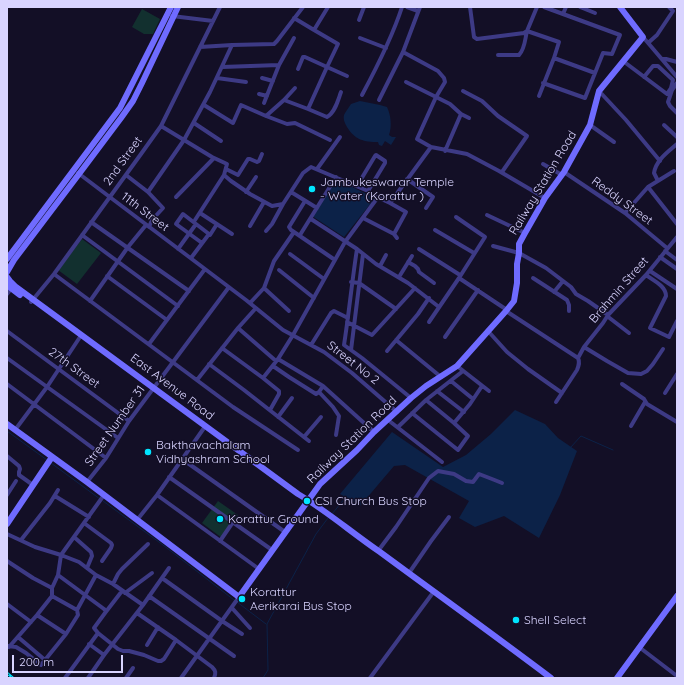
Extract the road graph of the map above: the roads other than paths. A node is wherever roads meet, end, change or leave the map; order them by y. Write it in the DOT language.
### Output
graph roads {
  1 [pos="171,7"];
  2 [pos="178,7"];
  3 [pos="220,7"];
  4 [pos="303,7"];
  5 [pos="328,7"];
  6 [pos="364,7"];
  7 [pos="402,7"];
  8 [pos="407,7"];
  9 [pos="470,7"];
  10 [pos="537,7"];
  11 [pos="544,7"];
  12 [pos="566,7"];
  13 [pos="580,7"];
  14 [pos="620,7"];
  15 [pos="669,7"];
  16 [pos="419,9"];
  17 [pos="595,13"];
  18 [pos="563,14"];
  19 [pos="167,16"];
  20 [pos="174,16"];
  21 [pos="294,18"];
  22 [pos="359,20"];
  23 [pos="213,21"];
  24 [pos="314,30"];
  25 [pos="527,31"];
  26 [pos="643,37"];
  27 [pos="294,38"];
  28 [pos="360,38"];
  29 [pos="648,43"];
  30 [pos="232,45"];
  31 [pos="200,47"];
  32 [pos="386,48"];
  33 [pos="403,52"];
  34 [pos="498,55"];
  35 [pos="554,58"];
  36 [pos="662,59"];
  37 [pos="623,61"];
  38 [pos="677,62"];
  39 [pos="279,65"];
  40 [pos="222,67"];
  41 [pos="327,67"];
  42 [pos="298,69"];
  43 [pos="670,69"];
  44 [pos="595,73"];
  45 [pos="347,76"];
  46 [pos="644,77"];
  47 [pos="677,77"];
  48 [pos="217,78"];
  49 [pos="262,78"];
  50 [pos="273,81"];
  51 [pos="246,82"];
  52 [pos="406,82"];
  53 [pos="543,83"];
  54 [pos="677,83"];
  55 [pos="295,88"];
  56 [pos="463,91"];
  57 [pos="598,91"];
  58 [pos="341,92"];
  59 [pos="259,94"];
  60 [pos="362,95"];
  61 [pos="267,96"];
  62 [pos="539,96"];
  63 [pos="436,97"];
  64 [pos="284,100"];
  65 [pos="379,100"];
  66 [pos="264,103"];
  67 [pos="204,104"];
  68 [pos="308,109"];
  69 [pos="677,113"];
  70 [pos="461,114"];
  71 [pos="266,116"];
  72 [pos="469,118"];
  73 [pos="194,123"];
  74 [pos="664,124"];
  75 [pos="590,125"];
  76 [pos="161,126"];
  77 [pos="340,137"];
  78 [pos="677,137"];
  79 [pos="184,140"];
  80 [pos="330,140"];
  81 [pos="222,141"];
  82 [pos="614,142"];
  83 [pos="677,144"];
  84 [pos="431,147"];
  85 [pos="445,151"];
  86 [pos="262,154"];
  87 [pos="214,158"];
  88 [pos="660,161"];
  89 [pos="543,164"];
  90 [pos="226,169"];
  91 [pos="317,169"];
  92 [pos="73,170"];
  93 [pos="676,171"];
  94 [pos="502,172"];
  95 [pos="563,173"];
  96 [pos="79,174"];
  97 [pos="126,175"];
  98 [pos="224,175"];
  99 [pos="256,176"];
  100 [pos="336,177"];
  101 [pos="407,179"];
  102 [pos="658,181"];
  103 [pos="357,186"];
  104 [pos="648,187"];
  105 [pos="368,191"];
  106 [pos="148,192"];
  107 [pos="246,192"];
  108 [pos="291,192"];
  109 [pos="109,197"];
  110 [pos="176,197"];
  111 [pos="378,198"];
  112 [pos="545,198"];
  113 [pos="305,201"];
  114 [pos="264,202"];
  115 [pos="390,203"];
  116 [pos="283,204"];
  117 [pos="317,208"];
  118 [pos="426,208"];
  119 [pos="200,213"];
  120 [pos="625,213"];
  121 [pos="487,215"];
  122 [pos="456,217"];
  123 [pos="363,218"];
  124 [pos="311,219"];
  125 [pos="91,222"];
  126 [pos="196,222"];
  127 [pos="217,224"];
  128 [pos="677,224"];
  129 [pos="148,226"];
  130 [pos="250,226"];
  131 [pos="435,230"];
  132 [pos="266,231"];
  133 [pos="294,232"];
  134 [pos="525,233"];
  135 [pos="189,234"];
  136 [pos="210,234"];
  137 [pos="232,234"];
  138 [pos="394,234"];
  139 [pos="82,235"];
  140 [pos="300,236"];
  141 [pos="677,237"];
  142 [pos="397,238"];
  143 [pos="345,242"];
  144 [pos="202,243"];
  145 [pos="493,246"];
  146 [pos="128,247"];
  147 [pos="178,249"];
  148 [pos="356,249"];
  149 [pos="419,249"];
  150 [pos="666,250"];
  151 [pos="474,253"];
  152 [pos="519,253"];
  153 [pos="290,254"];
  154 [pos="362,254"];
  155 [pos="386,255"];
  156 [pos="412,256"];
  157 [pos="660,257"];
  158 [pos="191,258"];
  159 [pos="10,259"];
  160 [pos="335,260"];
  161 [pos="677,260"];
  162 [pos="118,261"];
  163 [pos="408,262"];
  164 [pos="380,266"];
  165 [pos="205,269"];
  166 [pos="677,269"];
  167 [pos="279,270"];
  168 [pos="7,272"];
  169 [pos="648,273"];
  170 [pos="54,274"];
  171 [pos="107,276"];
  172 [pos="460,276"];
  173 [pos="7,277"];
  174 [pos="399,277"];
  175 [pos="533,278"];
  176 [pos="324,279"];
  177 [pos="563,281"];
  178 [pos="351,282"];
  179 [pos="359,283"];
  180 [pos="434,283"];
  181 [pos="9,287"];
  182 [pos="229,287"];
  183 [pos="264,288"];
  184 [pos="415,288"];
  185 [pos="677,289"];
  186 [pos="478,290"];
  187 [pos="189,291"];
  188 [pos="554,292"];
  189 [pos="7,294"];
  190 [pos="314,298"];
  191 [pos="429,298"];
  192 [pos="32,301"];
  193 [pos="90,301"];
  194 [pos="250,303"];
  195 [pos="178,306"];
  196 [pos="439,307"];
  197 [pos="256,308"];
  198 [pos="396,309"];
  199 [pos="507,310"];
  200 [pos="289,311"];
  201 [pos="569,311"];
  202 [pos="608,315"];
  203 [pos="167,320"];
  204 [pos="348,320"];
  205 [pos="677,321"];
  206 [pos="429,322"];
  207 [pos="354,325"];
  208 [pos="676,327"];
  209 [pos="238,328"];
  210 [pos="488,331"];
  211 [pos="7,332"];
  212 [pos="629,333"];
  213 [pos="293,335"];
  214 [pos="80,337"];
  215 [pos="445,337"];
  216 [pos="396,340"];
  217 [pos="149,344"];
  218 [pos="311,345"];
  219 [pos="584,347"];
  220 [pos="222,348"];
  221 [pos="663,349"];
  222 [pos="351,350"];
  223 [pos="387,351"];
  224 [pos="7,358"];
  225 [pos="578,358"];
  226 [pos="277,360"];
  227 [pos="173,362"];
  228 [pos="209,364"];
  229 [pos="273,366"];
  230 [pos="457,366"];
  231 [pos="58,370"];
  232 [pos="463,371"];
  233 [pos="677,374"];
  234 [pos="441,377"];
  235 [pos="263,378"];
  236 [pos="197,380"];
  237 [pos="451,381"];
  238 [pos="7,384"];
  239 [pos="622,384"];
  240 [pos="47,386"];
  241 [pos="323,386"];
  242 [pos="482,386"];
  243 [pos="153,389"];
  244 [pos="437,391"];
  245 [pos="489,391"];
  246 [pos="319,392"];
  247 [pos="562,393"];
  248 [pos="665,393"];
  249 [pos="292,398"];
  250 [pos="411,398"];
  251 [pos="473,398"];
  252 [pos="426,400"];
  253 [pos="556,402"];
  254 [pos="645,402"];
  255 [pos="34,405"];
  256 [pos="270,410"];
  257 [pos="398,412"];
  258 [pos="464,412"];
  259 [pos="412,413"];
  260 [pos="278,417"];
  261 [pos="322,417"];
  262 [pos="388,420"];
  263 [pos="129,421"];
  264 [pos="677,422"];
  265 [pos="454,423"];
  266 [pos="7,424"];
  267 [pos="631,426"];
  268 [pos="398,427"];
  269 [pos="204,428"];
  270 [pos="15,430"];
  271 [pos="374,432"];
  272 [pos="336,435"];
  273 [pos="304,437"];
  274 [pos="118,438"];
  275 [pos="309,440"];
  276 [pos="298,450"];
  277 [pos="7,456"];
  278 [pos="106,458"];
  279 [pos="51,459"];
  280 [pos="182,459"];
  281 [pos="442,462"];
  282 [pos="169,477"];
  283 [pos="16,481"];
  284 [pos="87,482"];
  285 [pos="502,484"];
  286 [pos="33,485"];
  287 [pos="58,490"];
  288 [pos="7,495"];
  289 [pos="157,495"];
  290 [pos="55,496"];
  291 [pos="102,498"];
  292 [pos="307,501"];
  293 [pos="89,517"];
  294 [pos="449,517"];
  295 [pos="8,519"];
  296 [pos="137,520"];
  297 [pos="233,522"];
  298 [pos="336,522"];
  299 [pos="84,523"];
  300 [pos="285,532"];
  301 [pos="7,534"];
  302 [pos="74,537"];
  303 [pos="21,540"];
  304 [pos="220,541"];
  305 [pos="148,544"];
  306 [pos="272,550"];
  307 [pos="378,551"];
  308 [pos="61,555"];
  309 [pos="7,561"];
  310 [pos="102,561"];
  311 [pos="87,568"];
  312 [pos="169,568"];
  313 [pos="259,569"];
  314 [pos="152,573"];
  315 [pos="409,573"];
  316 [pos="58,575"];
  317 [pos="96,575"];
  318 [pos="162,578"];
  319 [pos="113,584"];
  320 [pos="52,588"];
  321 [pos="123,592"];
  322 [pos="433,593"];
  323 [pos="86,594"];
  324 [pos="52,596"];
  325 [pos="149,596"];
  326 [pos="677,596"];
  327 [pos="238,598"];
  328 [pos="7,604"];
  329 [pos="143,605"];
  330 [pos="231,608"];
  331 [pos="77,610"];
  332 [pos="105,613"];
  333 [pos="137,613"];
  334 [pos="38,615"];
  335 [pos="222,621"];
  336 [pos="31,622"];
  337 [pos="158,627"];
  338 [pos="250,628"];
  339 [pos="98,633"];
  340 [pos="66,634"];
  341 [pos="242,634"];
  342 [pos="18,637"];
  343 [pos="210,638"];
  344 [pos="176,640"];
  345 [pos="89,644"];
  346 [pos="112,644"];
  347 [pos="147,645"];
  348 [pos="8,646"];
  349 [pos="639,647"];
  350 [pos="104,655"];
  351 [pos="198,656"];
  352 [pos="234,656"];
  353 [pos="45,660"];
  354 [pos="133,668"];
  355 [pos="677,676"];
  356 [pos="65,678"];
  357 [pos="88,678"];
  358 [pos="126,678"];
  359 [pos="181,678"];
  360 [pos="214,678"];
  361 [pos="370,678"];
  362 [pos="545,678"];
  363 [pos="551,678"];
  364 [pos="617,678"];
  1 -- 19 [label="main road"];
  2 -- 20 [label="main road"];
  3 -- 23 [label="street, 2nd Street"];
  4 -- 21 [label="street"];
  5 -- 24 [label="street"];
  6 -- 22 [label="street"];
  7 -- 32 [label="street"];
  8 -- 16 [label="street"];
  9 -- 25 [label="street"];
  10 -- 25 [label="street"];
  11 -- 18 [label="street"];
  12 -- 18 [label="street"];
  13 -- 17 [label="street"];
  14 -- 26 [label="main road"];
  15 -- 29 [label="street"];
  16 -- 33 [label="street"];
  18 -- 44 [label="street"];
  19 -- 20 [label="street"];
  19 -- 92 [label="main road"];
  20 -- 23 [label="street"];
  20 -- 96 [label="main road"];
  21 -- 24 [label="street"];
  21 -- 30 [label="street"];
  23 -- 31 [label="street, 2nd Street"];
  24 -- 41 [label="street"];
  25 -- 34 [label="street"];
  25 -- 35 [label="street"];
  26 -- 29 [label="street"];
  26 -- 37 [label="main road, Railway Station Road"];
  27 -- 39 [label="street"];
  28 -- 32 [label="street"];
  29 -- 36 [label="street"];
  30 -- 31 [label="street"];
  30 -- 40 [label="street"];
  31 -- 76 [label="street, 2nd Street"];
  32 -- 60 [label="street"];
  33 -- 63 [label="street"];
  33 -- 65 [label="street"];
  35 -- 44 [label="street"];
  35 -- 53 [label="street"];
  36 -- 38 [label="street"];
  36 -- 43 [label="street"];
  37 -- 46 [label="street"];
  37 -- 57 [label="main road, Railway Station Road"];
  38 -- 43 [label="street"];
  39 -- 40 [label="street"];
  39 -- 50 [label="street"];
  40 -- 48 [label="street"];
  41 -- 42 [label="street"];
  41 -- 45 [label="street"];
  41 -- 68 [label="street"];
  43 -- 47 [label="street"];
  44 -- 53 [label="street"];
  46 -- 46 [label="street"];
  48 -- 51 [label="street"];
  48 -- 67 [label="street"];
  49 -- 50 [label="street"];
  50 -- 61 [label="street"];
  52 -- 63 [label="street"];
  53 -- 62 [label="street"];
  54 -- 69 [label="street"];
  55 -- 64 [label="street"];
  56 -- 94 [label="street"];
  57 -- 75 [label="main road, Railway Station Road"];
  57 -- 88 [label="street"];
  58 -- 68 [label="street"];
  59 -- 61 [label="street"];
  61 -- 66 [label="street"];
  63 -- 70 [label="street"];
  63 -- 84 [label="street"];
  64 -- 68 [label="street"];
  64 -- 71 [label="street"];
  67 -- 71 [label="street"];
  67 -- 73 [label="street"];
  70 -- 72 [label="street"];
  70 -- 85 [label="street"];
  71 -- 80 [label="street"];
  73 -- 79 [label="street"];
  73 -- 81 [label="street"];
  74 -- 78 [label="street"];
  75 -- 82 [label="street"];
  75 -- 95 [label="main road, Railway Station Road"];
  76 -- 79 [label="street"];
  76 -- 97 [label="street, 2nd Street"];
  77 -- 91 [label="street"];
  79 -- 87 [label="street"];
  79 -- 106 [label="street"];
  83 -- 88 [label="street"];
  84 -- 85 [label="street"];
  84 -- 101 [label="street"];
  85 -- 94 [label="street"];
  86 -- 90 [label="street"];
  87 -- 90 [label="street"];
  87 -- 110 [label="street"];
  88 -- 102 [label="street"];
  89 -- 95 [label="street, Reddy Street"];
  90 -- 98 [label="street"];
  91 -- 100 [label="street"];
  91 -- 108 [label="street"];
  92 -- 96 [label="street, 11th Street"];
  92 -- 159 [label="main road"];
  93 -- 102 [label="street"];
  94 -- 112 [label="street"];
  95 -- 112 [label="main road, Railway Station Road"];
  95 -- 120 [label="street, Reddy Street"];
  96 -- 109 [label="street, 11th Street"];
  96 -- 159 [label="main road"];
  97 -- 106 [label="street"];
  97 -- 109 [label="street, 2nd Street"];
  98 -- 107 [label="street"];
  98 -- 119 [label="street"];
  99 -- 107 [label="street"];
  100 -- 103 [label="street"];
  100 -- 117 [label="street"];
  101 -- 115 [label="street"];
  101 -- 118 [label="street"];
  102 -- 104 [label="street"];
  103 -- 105 [label="street"];
  103 -- 105 [label="street"];
  104 -- 120 [label="street"];
  104 -- 128 [label="street"];
  105 -- 111 [label="street"];
  106 -- 129 [label="street"];
  107 -- 114 [label="street"];
  108 -- 113 [label="street"];
  108 -- 116 [label="street"];
  109 -- 125 [label="street, 2nd Street"];
  109 -- 129 [label="street, 11th Street"];
  111 -- 115 [label="street"];
  111 -- 123 [label="street"];
  112 -- 134 [label="main road, Railway Station Road"];
  113 -- 117 [label="street"];
  113 -- 133 [label="street"];
  114 -- 116 [label="street"];
  114 -- 130 [label="street"];
  115 -- 138 [label="street"];
  116 -- 132 [label="street"];
  117 -- 124 [label="street"];
  119 -- 126 [label="street"];
  119 -- 127 [label="street"];
  120 -- 150 [label="street, Reddy Street"];
  121 -- 134 [label="street"];
  122 -- 151 [label="street"];
  123 -- 138 [label="street"];
  123 -- 143 [label="street"];
  124 -- 140 [label="street"];
  124 -- 143 [label="street"];
  125 -- 139 [label="street, 2nd Street"];
  125 -- 146 [label="street"];
  126 -- 135 [label="street"];
  126 -- 135 [label="street"];
  126 -- 144 [label="street"];
  127 -- 136 [label="street"];
  127 -- 137 [label="street"];
  129 -- 146 [label="street"];
  129 -- 147 [label="street, 11th Street"];
  131 -- 151 [label="street"];
  133 -- 140 [label="street"];
  133 -- 183 [label="street"];
  134 -- 152 [label="main road, Railway Station Road"];
  135 -- 144 [label="street"];
  135 -- 147 [label="street"];
  138 -- 142 [label="street"];
  139 -- 162 [label="street"];
  139 -- 170 [label="street, 2nd Street"];
  140 -- 160 [label="street"];
  141 -- 150 [label="street, Brahmin Street"];
  143 -- 148 [label="street"];
  143 -- 160 [label="street"];
  144 -- 158 [label="street"];
  145 -- 152 [label="street"];
  146 -- 162 [label="street"];
  146 -- 187 [label="street"];
  147 -- 158 [label="street, 11th Street"];
  148 -- 154 [label="street"];
  148 -- 178 [label="street"];
  149 -- 172 [label="street"];
  150 -- 157 [label="street, Brahmin Street"];
  150 -- 161 [label="street, Reddy Street"];
  151 -- 172 [label="street"];
  152 -- 177 [label="street"];
  152 -- 199 [label="main road, Railway Station Road"];
  153 -- 176 [label="street"];
  154 -- 164 [label="street"];
  154 -- 179 [label="street"];
  155 -- 164 [label="street"];
  156 -- 163 [label="street"];
  157 -- 166 [label="street"];
  157 -- 169 [label="street, Brahmin Street"];
  158 -- 165 [label="street, 11th Street"];
  159 -- 168 [label="main road"];
  160 -- 176 [label="street"];
  162 -- 171 [label="street"];
  162 -- 195 [label="street"];
  163 -- 174 [label="street"];
  163 -- 180 [label="street"];
  164 -- 174 [label="street"];
  165 -- 182 [label="street, 11th Street"];
  165 -- 187 [label="street"];
  167 -- 190 [label="street"];
  169 -- 185 [label="street"];
  169 -- 202 [label="street, Brahmin Street"];
  169 -- 208 [label="street"];
  170 -- 192 [label="street, 2nd Street"];
  170 -- 193 [label="street"];
  171 -- 193 [label="street"];
  171 -- 203 [label="street"];
  172 -- 186 [label="street"];
  172 -- 196 [label="street"];
  173 -- 192 [label="main road, East Avenue Road"];
  174 -- 184 [label="street"];
  175 -- 188 [label="street"];
  176 -- 190 [label="street"];
  177 -- 188 [label="street"];
  177 -- 202 [label="street"];
  178 -- 179 [label="street"];
  178 -- 204 [label="street"];
  179 -- 198 [label="street"];
  179 -- 207 [label="street"];
  181 -- 189 [label="street"];
  181 -- 192 [label="main road, East Avenue Road"];
  182 -- 194 [label="street, 11th Street"];
  182 -- 227 [label="street, Street Number 31"];
  183 -- 194 [label="street"];
  183 -- 200 [label="street"];
  184 -- 191 [label="street"];
  184 -- 198 [label="street"];
  186 -- 199 [label="street"];
  186 -- 215 [label="street"];
  187 -- 195 [label="street"];
  188 -- 201 [label="street"];
  190 -- 213 [label="street"];
  191 -- 196 [label="street"];
  191 -- 216 [label="street"];
  192 -- 214 [label="main road, East Avenue Road"];
  192 -- 243 [label="main road, East Avenue Road"];
  193 -- 217 [label="street"];
  194 -- 197 [label="street, Street No 2"];
  195 -- 203 [label="street"];
  196 -- 206 [label="street"];
  197 -- 209 [label="street"];
  197 -- 213 [label="street, Street No 2"];
  198 -- 207 [label="street"];
  199 -- 210 [label="main road, Railway Station Road"];
  199 -- 225 [label="street"];
  202 -- 212 [label="street"];
  202 -- 219 [label="street, Brahmin Street"];
  203 -- 217 [label="street"];
  204 -- 207 [label="street"];
  204 -- 218 [label="street"];
  204 -- 222 [label="street"];
  205 -- 208 [label="street"];
  207 -- 222 [label="street"];
  209 -- 220 [label="street"];
  209 -- 226 [label="street"];
  210 -- 230 [label="main road, Railway Station Road"];
  210 -- 247 [label="street"];
  211 -- 231 [label="street, 27th Street"];
  213 -- 218 [label="street, Street No 2"];
  213 -- 226 [label="street"];
  214 -- 231 [label="street"];
  214 -- 243 [label="main road, East Avenue Road"];
  216 -- 223 [label="street"];
  216 -- 234 [label="street"];
  217 -- 227 [label="street"];
  218 -- 257 [label="street, Street No 2"];
  219 -- 221 [label="street"];
  219 -- 225 [label="street, Brahmin Street"];
  220 -- 228 [label="street"];
  220 -- 235 [label="street"];
  222 -- 250 [label="street"];
  224 -- 240 [label="street"];
  225 -- 247 [label="street, Brahmin Street"];
  226 -- 229 [label="street"];
  226 -- 241 [label="street"];
  227 -- 236 [label="street"];
  227 -- 243 [label="street, Street Number 31"];
  228 -- 236 [label="street"];
  228 -- 256 [label="street"];
  229 -- 235 [label="street"];
  229 -- 246 [label="street"];
  230 -- 232 [label="street"];
  230 -- 234 [label="main road, Railway Station Road"];
  231 -- 240 [label="street"];
  231 -- 263 [label="street, 27th Street"];
  232 -- 237 [label="street"];
  232 -- 242 [label="street"];
  233 -- 248 [label="street"];
  234 -- 250 [label="main road, Railway Station Road"];
  235 -- 256 [label="street"];
  236 -- 276 [label="street"];
  237 -- 244 [label="street"];
  237 -- 251 [label="street"];
  238 -- 255 [label="street"];
  239 -- 254 [label="street"];
  240 -- 255 [label="street"];
  240 -- 274 [label="street"];
  241 -- 246 [label="street"];
  241 -- 271 [label="street"];
  242 -- 245 [label="street"];
  242 -- 251 [label="street"];
  243 -- 263 [label="street, Street Number 31"];
  243 -- 269 [label="main road, East Avenue Road"];
  243 -- 292 [label="main road, East Avenue Road"];
  244 -- 252 [label="street"];
  244 -- 258 [label="street"];
  246 -- 272 [label="street"];
  247 -- 253 [label="street, Brahmin Street"];
  249 -- 260 [label="street"];
  250 -- 257 [label="main road, Railway Station Road"];
  251 -- 258 [label="street"];
  252 -- 259 [label="street"];
  252 -- 265 [label="street"];
  254 -- 264 [label="street"];
  254 -- 267 [label="street"];
  255 -- 270 [label="street"];
  255 -- 278 [label="street"];
  256 -- 260 [label="street"];
  257 -- 262 [label="main road, Railway Station Road"];
  258 -- 265 [label="street"];
  259 -- 265 [label="street"];
  259 -- 268 [label="street"];
  260 -- 273 [label="street"];
  261 -- 273 [label="street"];
  262 -- 268 [label="street"];
  262 -- 271 [label="main road, Railway Station Road"];
  263 -- 274 [label="street, Street Number 31"];
  266 -- 270 [label="main road"];
  268 -- 281 [label="street"];
  269 -- 280 [label="street"];
  269 -- 292 [label="main road, East Avenue Road"];
  270 -- 279 [label="main road"];
  271 -- 292 [label="main road, Railway Station Road"];
  273 -- 275 [label="street"];
  274 -- 278 [label="street, Street Number 31"];
  277 -- 286 [label="street"];
  278 -- 284 [label="street, Street Number 31"];
  279 -- 284 [label="main road"];
  279 -- 286 [label="main road"];
  280 -- 282 [label="street"];
  280 -- 300 [label="street"];
  282 -- 289 [label="street"];
  282 -- 297 [label="street"];
  283 -- 288 [label="street"];
  284 -- 291 [label="main road"];
  285 -- 307 [label="street"];
  286 -- 295 [label="main road"];
  287 -- 290 [label="street"];
  289 -- 296 [label="street"];
  289 -- 304 [label="street"];
  290 -- 293 [label="street"];
  290 -- 303 [label="street"];
  291 -- 293 [label="street"];
  291 -- 296 [label="main road"];
  292 -- 298 [label="main road, East Avenue Road"];
  292 -- 300 [label="main road, Railway Station Road"];
  293 -- 299 [label="street"];
  294 -- 315 [label="street"];
  296 -- 327 [label="main road"];
  297 -- 304 [label="street"];
  297 -- 306 [label="street"];
  298 -- 307 [label="main road"];
  298 -- 322 [label="main road"];
  299 -- 302 [label="street"];
  299 -- 310 [label="street"];
  300 -- 306 [label="main road, Railway Station Road"];
  301 -- 303 [label="street"];
  302 -- 308 [label="street"];
  302 -- 311 [label="street"];
  303 -- 308 [label="street"];
  304 -- 313 [label="street"];
  305 -- 319 [label="street"];
  306 -- 313 [label="main road, Railway Station Road"];
  307 -- 315 [label="main road"];
  308 -- 311 [label="street"];
  308 -- 316 [label="street"];
  309 -- 320 [label="street"];
  311 -- 317 [label="street"];
  312 -- 318 [label="street"];
  313 -- 327 [label="main road, Railway Station Road"];
  314 -- 321 [label="street"];
  315 -- 322 [label="main road"];
  316 -- 320 [label="street"];
  316 -- 323 [label="street"];
  317 -- 319 [label="street"];
  317 -- 323 [label="street"];
  318 -- 325 [label="street"];
  318 -- 335 [label="street"];
  319 -- 321 [label="street"];
  320 -- 324 [label="street"];
  321 -- 329 [label="street"];
  321 -- 332 [label="street"];
  322 -- 361 [label="street"];
  322 -- 362 [label="main road"];
  322 -- 363 [label="main road"];
  323 -- 331 [label="street"];
  323 -- 332 [label="street"];
  324 -- 331 [label="street"];
  324 -- 334 [label="street"];
  325 -- 329 [label="street"];
  325 -- 343 [label="street"];
  326 -- 349 [label="main road"];
  327 -- 330 [label="street"];
  328 -- 336 [label="street"];
  329 -- 333 [label="street"];
  330 -- 335 [label="street"];
  330 -- 338 [label="street"];
  331 -- 340 [label="street"];
  332 -- 339 [label="street"];
  333 -- 337 [label="street"];
  333 -- 346 [label="street"];
  334 -- 336 [label="street"];
  334 -- 340 [label="street"];
  335 -- 341 [label="street"];
  335 -- 343 [label="street"];
  336 -- 342 [label="street"];
  337 -- 344 [label="street"];
  337 -- 347 [label="street"];
  339 -- 345 [label="street"];
  339 -- 346 [label="street"];
  340 -- 353 [label="street"];
  342 -- 348 [label="street"];
  342 -- 353 [label="street"];
  343 -- 351 [label="street"];
  343 -- 352 [label="street"];
  344 -- 346 [label="street"];
  344 -- 351 [label="street"];
  345 -- 350 [label="street"];
  345 -- 356 [label="street"];
  346 -- 350 [label="street"];
  348 -- 353 [label="street"];
  349 -- 355 [label="street"];
  349 -- 364 [label="main road"];
  350 -- 357 [label="street"];
  351 -- 359 [label="street"];
  351 -- 360 [label="street"];
  354 -- 358 [label="street"];
}
